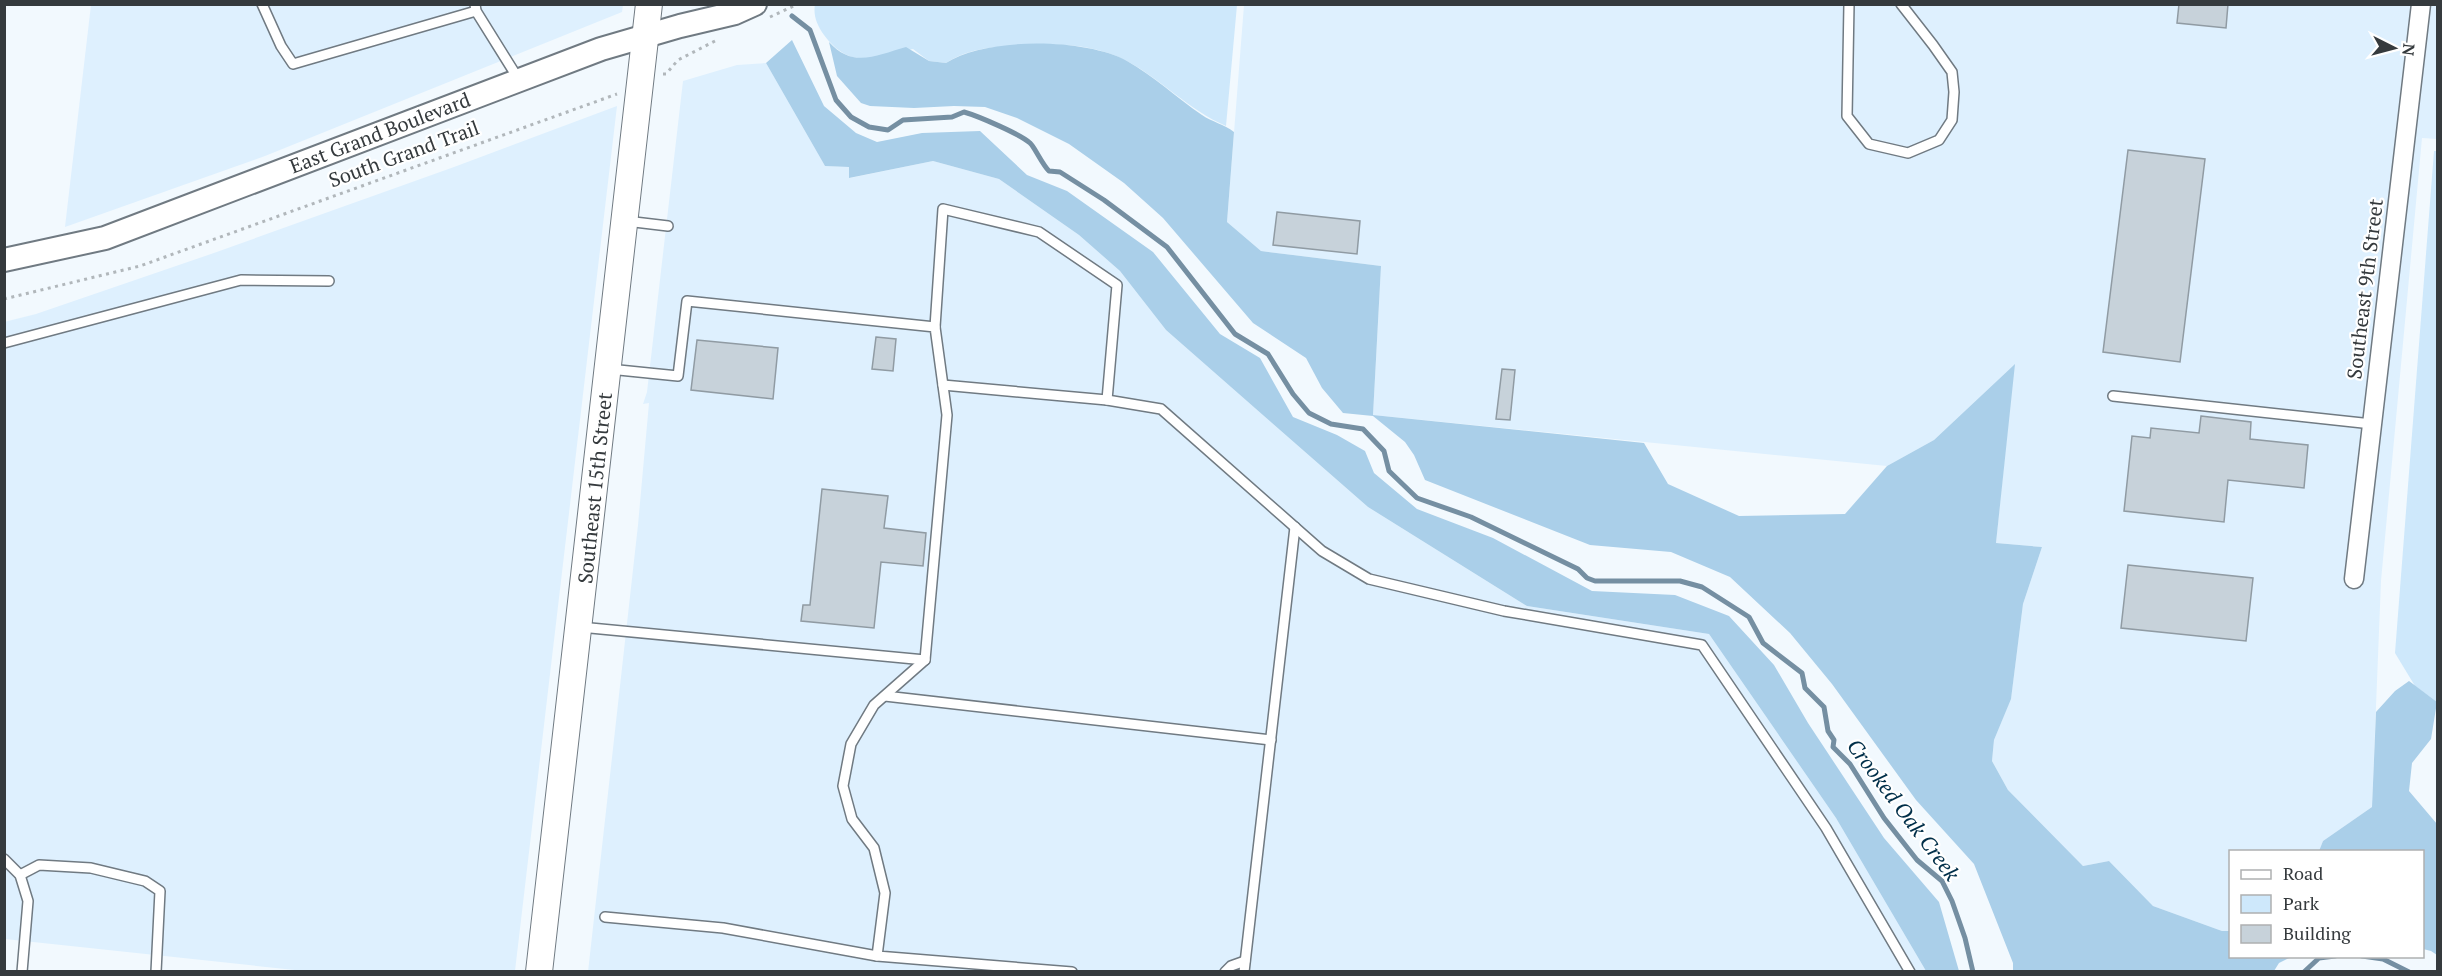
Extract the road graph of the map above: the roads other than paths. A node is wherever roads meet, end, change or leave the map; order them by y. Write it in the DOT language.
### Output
graph roads {
  1 [pos="262,4"];
  2 [pos="649,4"];
  3 [pos="1849,4"];
  4 [pos="1901,4"];
  5 [pos="2421,4"];
  6 [pos="476,8"];
  7 [pos="762,14"];
  8 [pos="645,36"];
  9 [pos="519,80"];
  10 [pos="625,221"];
  11 [pos="668,226"];
  12 [pos="4,260"];
  13 [pos="329,281"];
  14 [pos="935,327"];
  15 [pos="5,344"];
  16 [pos="609,369"];
  17 [pos="943,385"];
  18 [pos="2112,396"];
  19 [pos="1107,400"];
  20 [pos="2372,424"];
  21 [pos="1295,527"];
  22 [pos="2354,579"];
  23 [pos="580,627"];
  24 [pos="926,660"];
  25 [pos="885,696"];
  26 [pos="1271,740"];
  27 [pos="4,859"];
  28 [pos="20,875"];
  29 [pos="605,917"];
  30 [pos="877,956"];
  31 [pos="1245,961"];
  32 [pos="22,972"];
  33 [pos="156,972"];
  34 [pos="539,972"];
  35 [pos="1072,972"];
  36 [pos="1225,972"];
  37 [pos="1244,972"];
  38 [pos="1910,972"];
  1 -- 6 [label="lane"];
  2 -- 8 [label="main road, Southeast 15th Street"];
  3 -- 4 [label="lane"];
  5 -- 20 [label="street, Southeast 9th Street"];
  6 -- 9 [label="lane"];
  7 -- 8 [label="street, East Grand Boulevard"];
  8 -- 9 [label="street, East Grand Boulevard"];
  8 -- 10 [label="main road, Southeast 15th Street"];
  9 -- 12 [label="street, East Grand Boulevard"];
  10 -- 11 [label="lane"];
  10 -- 16 [label="main road, Southeast 15th Street"];
  13 -- 15 [label="lane"];
  14 -- 16 [label="lane"];
  14 -- 17 [label="lane"];
  14 -- 19 [label="lane"];
  16 -- 23 [label="main road, Southeast 15th Street"];
  17 -- 19 [label="lane"];
  17 -- 24 [label="lane"];
  18 -- 20 [label="lane"];
  19 -- 21 [label="lane"];
  20 -- 22 [label="street, Southeast 9th Street"];
  21 -- 26 [label="lane"];
  21 -- 38 [label="lane"];
  23 -- 24 [label="lane"];
  23 -- 34 [label="main road, Southeast 15th Street"];
  24 -- 25 [label="lane"];
  25 -- 26 [label="lane"];
  25 -- 30 [label="lane"];
  26 -- 31 [label="lane"];
  27 -- 28 [label="lane"];
  28 -- 32 [label="lane"];
  28 -- 33 [label="lane"];
  29 -- 30 [label="lane"];
  30 -- 35 [label="lane"];
  31 -- 36 [label="lane"];
  31 -- 37 [label="lane"];
}
